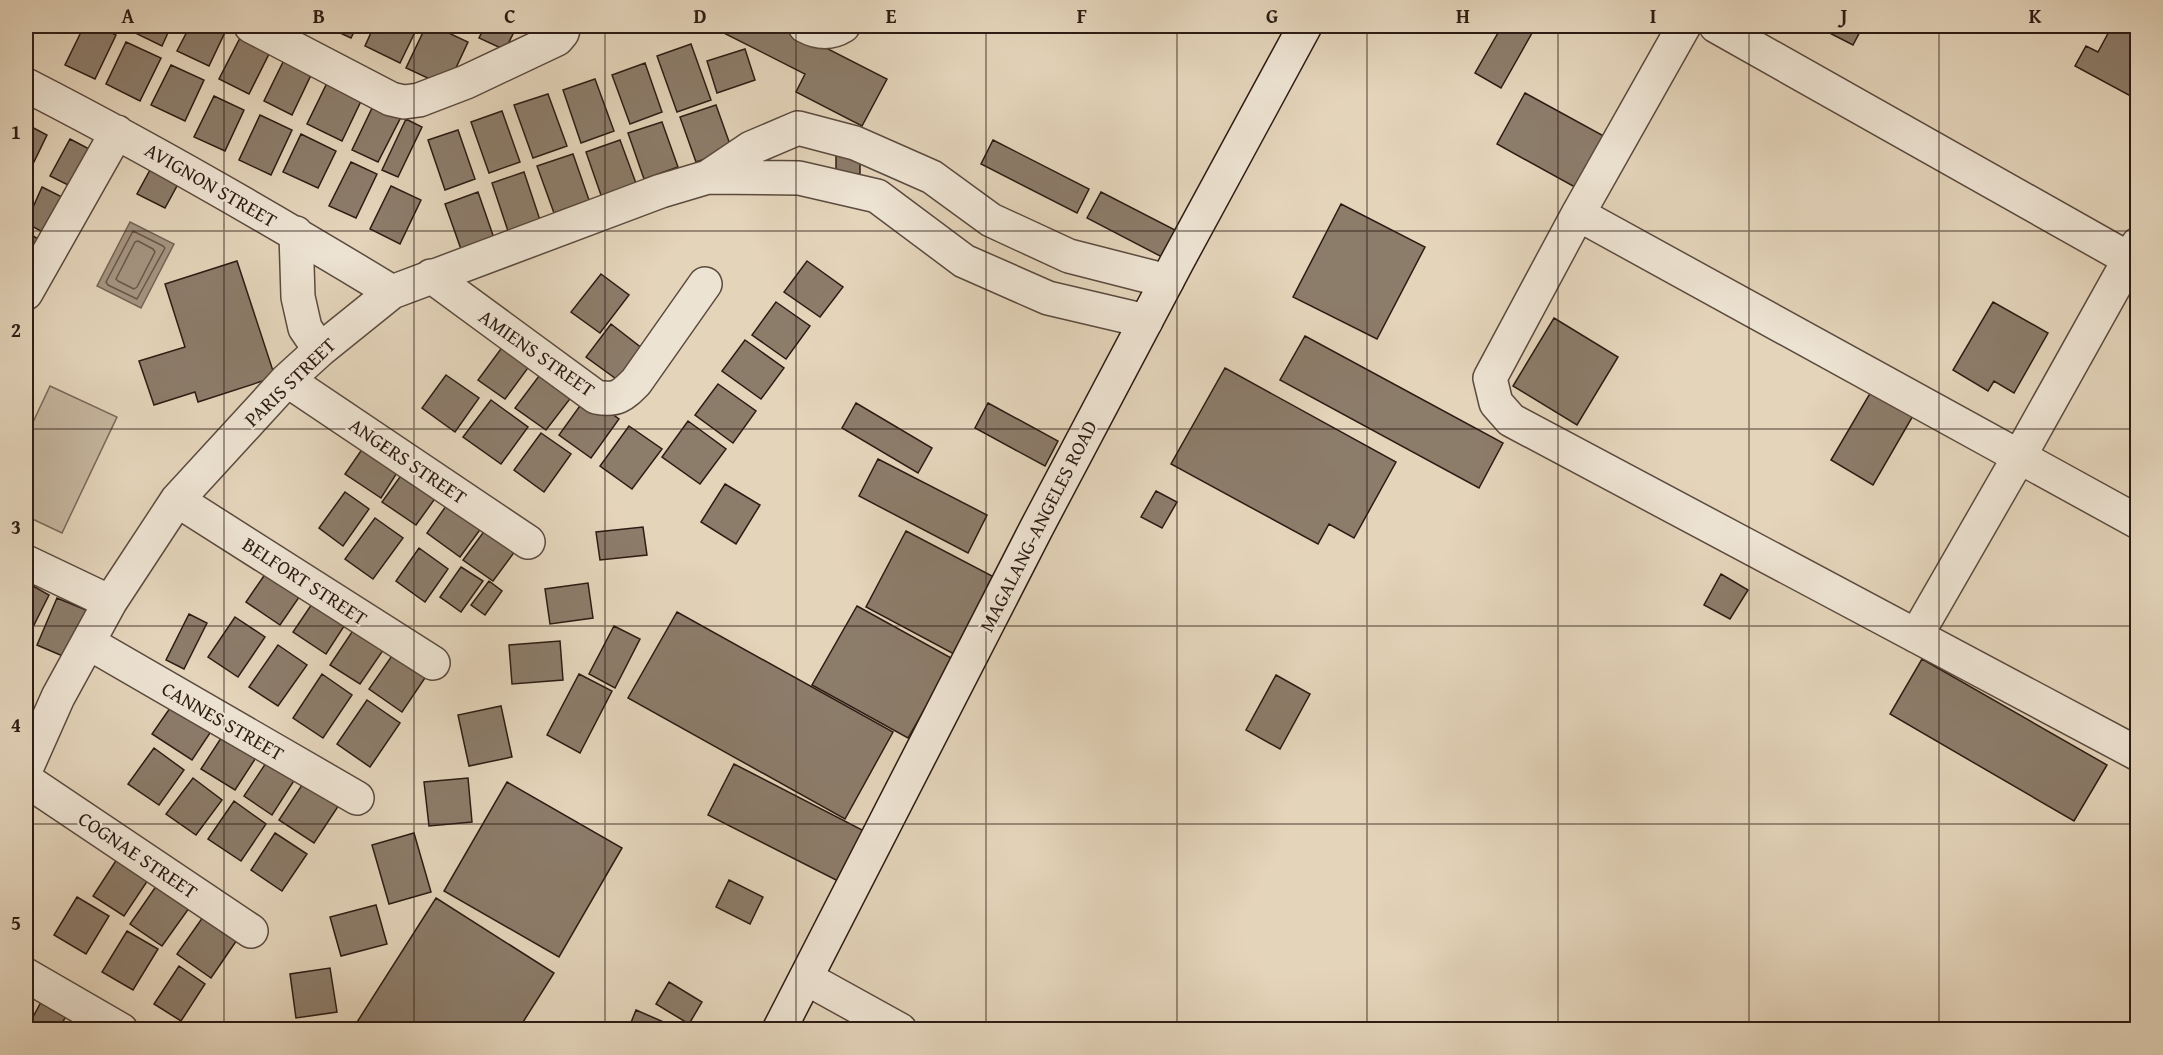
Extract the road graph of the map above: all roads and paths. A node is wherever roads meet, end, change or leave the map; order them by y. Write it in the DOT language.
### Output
graph roads {
  1 [pos="251,26"];
  2 [pos="564,26"];
  3 [pos="805,26"];
  4 [pos="843,26"];
  5 [pos="1305,26"];
  6 [pos="1684,26"];
  7 [pos="1716,26"];
  8 [pos="26,85"];
  9 [pos="117,132"];
  10 [pos="891,158"];
  11 [pos="708,177"];
  12 [pos="877,196"];
  13 [pos="1578,214"];
  14 [pos="296,233"];
  15 [pos="2135,256"];
  16 [pos="431,276"];
  17 [pos="1167,281"];
  18 [pos="705,285"];
  19 [pos="392,292"];
  20 [pos="26,293"];
  21 [pos="1146,321"];
  22 [pos="320,350"];
  23 [pos="287,380"];
  24 [pos="2019,457"];
  25 [pos="177,500"];
  26 [pos="2138,522"];
  27 [pos="528,542"];
  28 [pos="26,562"];
  29 [pos="110,602"];
  30 [pos="1916,636"];
  31 [pos="89,643"];
  32 [pos="433,663"];
  33 [pos="58,697"];
  34 [pos="26,702"];
  35 [pos="2138,754"];
  36 [pos="26,769"];
  37 [pos="26,780"];
  38 [pos="357,798"];
  39 [pos="251,931"];
  40 [pos="26,975"];
  41 [pos="806,978"];
  42 [pos="121,1029"];
  43 [pos="779,1029"];
  44 [pos="900,1029"];
  1 -- 2 [label="street"];
  3 -- 4 [label="street"];
  5 -- 17 [label="street, MAGALANG-ANGELES ROAD"];
  6 -- 13 [label="street"];
  7 -- 15 [label="street"];
  8 -- 9 [label="street, AVIGNON STREET"];
  9 -- 14 [label="street, AVIGNON STREET"];
  9 -- 20 [label="street"];
  10 -- 11 [label="street"];
  10 -- 12 [label="street"];
  10 -- 17 [label="street"];
  11 -- 12 [label="street"];
  11 -- 16 [label="street, PARIS STREET"];
  12 -- 21 [label="street"];
  13 -- 24 [label="street"];
  13 -- 30 [label="street"];
  14 -- 19 [label="street, AVIGNON STREET"];
  14 -- 22 [label="street"];
  15 -- 24 [label="street"];
  16 -- 18 [label="street, AMIENS STREET"];
  16 -- 19 [label="street, PARIS STREET"];
  17 -- 21 [label="street, MAGALANG-ANGELES ROAD"];
  19 -- 22 [label="street, PARIS STREET"];
  21 -- 41 [label="street, MAGALANG-ANGELES ROAD"];
  22 -- 23 [label="street, PARIS STREET"];
  23 -- 25 [label="street, PARIS STREET"];
  23 -- 27 [label="street, ANGERS STREET"];
  24 -- 26 [label="street"];
  24 -- 30 [label="street"];
  25 -- 29 [label="street, PARIS STREET"];
  25 -- 32 [label="street, BELFORT STREET"];
  28 -- 29 [label="street"];
  29 -- 31 [label="street, PARIS STREET"];
  30 -- 35 [label="street"];
  31 -- 33 [label="street, PARIS STREET"];
  31 -- 38 [label="street, CANNES STREET"];
  33 -- 34 [label="street"];
  33 -- 36 [label="street, PARIS STREET"];
  37 -- 39 [label="street, COGNAE STREET"];
  40 -- 42 [label="street"];
  41 -- 43 [label="street, MAGALANG-ANGELES ROAD"];
  41 -- 44 [label="street"];
}
